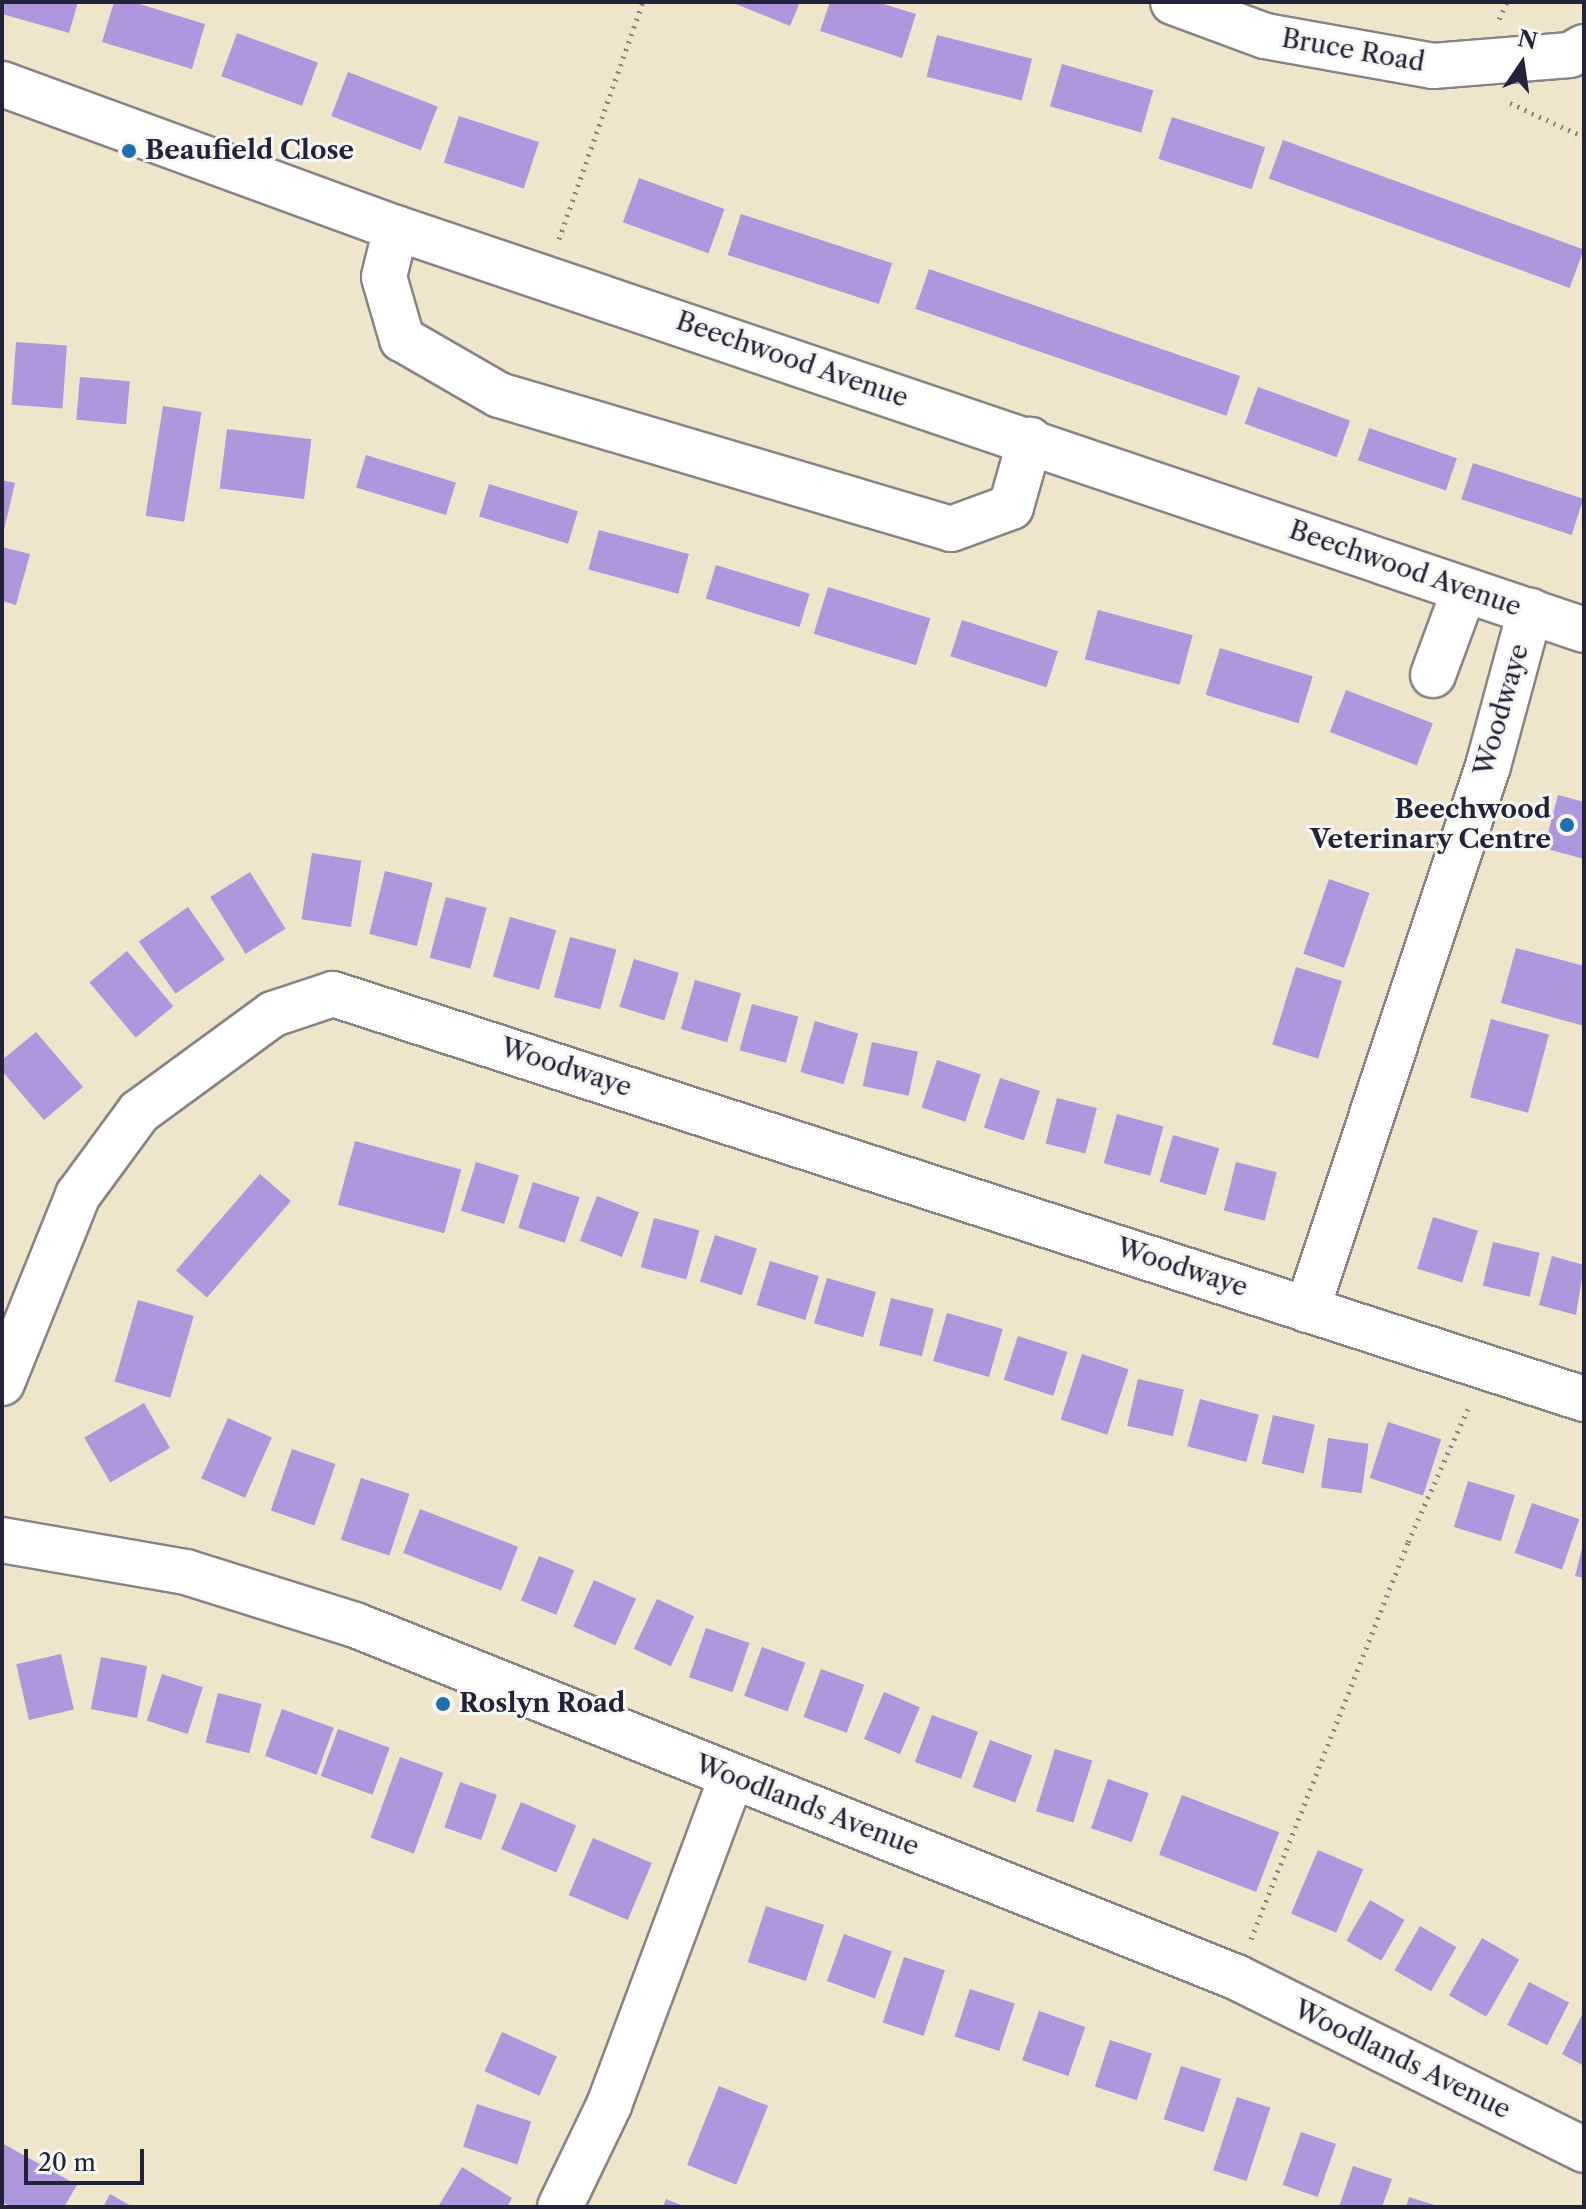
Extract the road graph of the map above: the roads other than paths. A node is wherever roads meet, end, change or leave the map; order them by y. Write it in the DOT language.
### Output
graph roads {
  1 [pos="1173,2"];
  2 [pos="1584,47"];
  3 [pos="2,84"];
  4 [pos="396,228"];
  5 [pos="1030,440"];
  6 [pos="1464,591"];
  7 [pos="1530,611"];
  8 [pos="1584,630"];
  9 [pos="1433,675"];
  10 [pos="1307,1310"];
  11 [pos="2,1383"];
  12 [pos="1584,1399"];
  13 [pos="2,1540"];
  14 [pos="731,1779"];
  15 [pos="1584,2150"];
  16 [pos="560,2207"];
  1 -- 2 [label="street, Bruce Road"];
  3 -- 4 [label="street, Beechwood Avenue"];
  4 -- 5 [label="street, Beechwood Avenue"];
  4 -- 5 [label="street"];
  5 -- 6 [label="street, Beechwood Avenue"];
  6 -- 7 [label="street, Beechwood Avenue"];
  6 -- 9 [label="street"];
  7 -- 8 [label="street, Beechwood Avenue"];
  7 -- 10 [label="street, Woodwaye"];
  10 -- 11 [label="street, Woodwaye"];
  10 -- 12 [label="street, Woodwaye"];
  13 -- 14 [label="street, Woodlands Avenue"];
  14 -- 15 [label="street, Woodlands Avenue"];
  14 -- 16 [label="street"];
}
